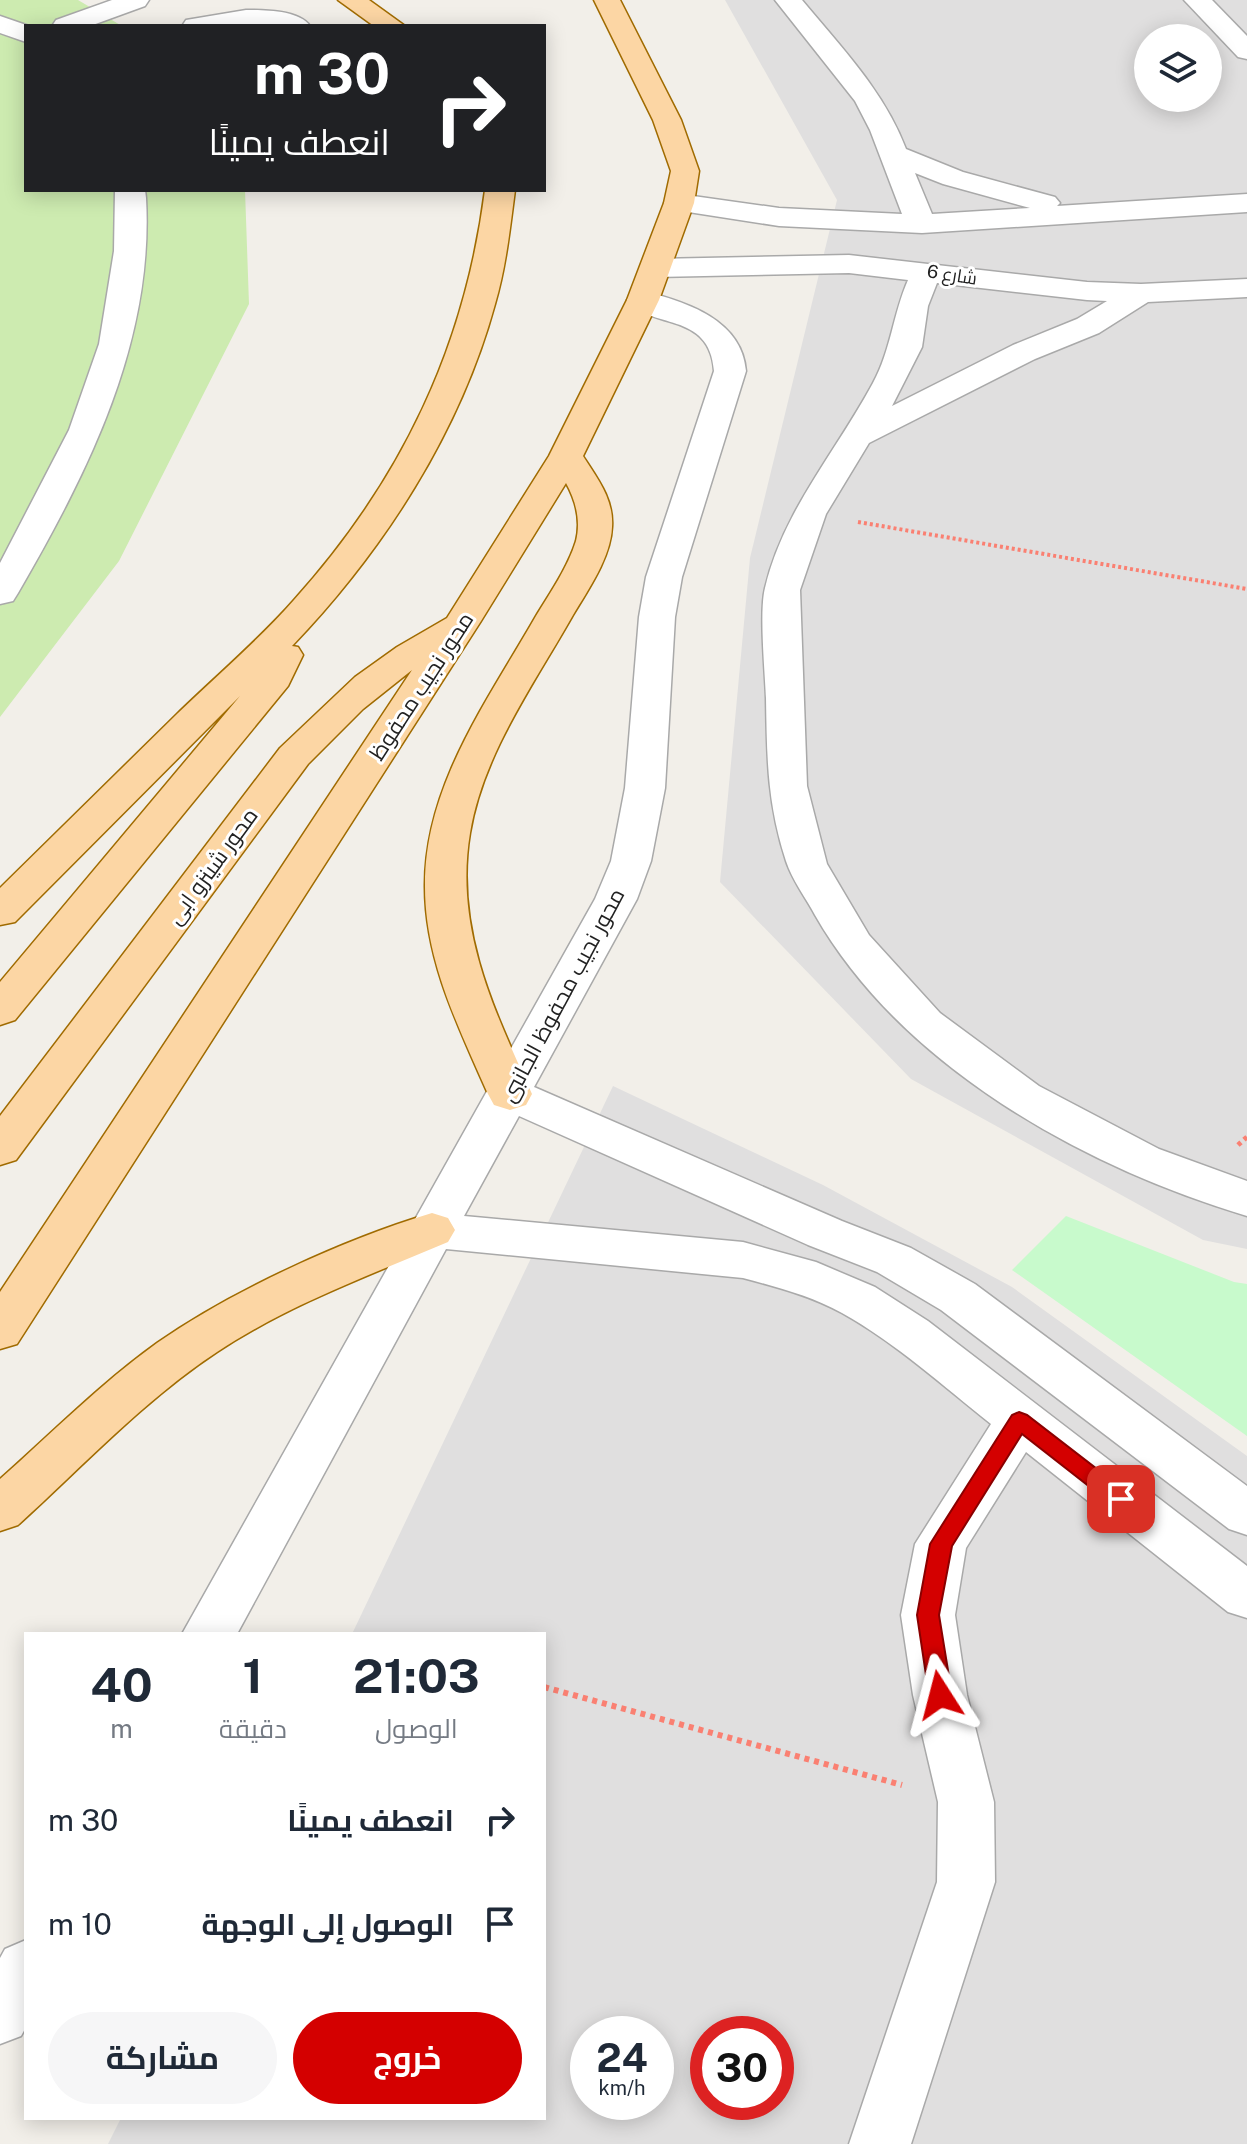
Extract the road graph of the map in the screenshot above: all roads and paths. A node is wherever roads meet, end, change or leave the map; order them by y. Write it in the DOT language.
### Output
graph roads {
  1 [pos="136,0"];
  2 [pos="351,0"];
  3 [pos="607,0"];
  4 [pos="788,0"];
  5 [pos="1197,0"];
  6 [pos="0,24"];
  7 [pos="70,24"];
  8 [pos="207,24"];
  9 [pos="290,24"];
  10 [pos="389,24"];
  11 [pos="24,33"];
  12 [pos="1247,51"];
  13 [pos="895,155"];
  14 [pos="130,192"];
  15 [pos="500,192"];
  16 [pos="679,203"];
  17 [pos="1247,203"];
  18 [pos="1086,212"];
  19 [pos="922,224"];
  20 [pos="927,271"];
  21 [pos="649,284"];
  22 [pos="1247,288"];
  23 [pos="1141,293"];
  24 [pos="858,436"];
  25 [pos="566,456"];
  26 [pos="809,514"];
  27 [pos="1247,589"];
  28 [pos="0,593"];
  29 [pos="308,606"];
  30 [pos="463,621"];
  31 [pos="0,912"];
  32 [pos="0,1010"];
  33 [pos="510,1094"];
  34 [pos="0,1149"];
  35 [pos="1247,1199"];
  36 [pos="432,1230"];
  37 [pos="0,1331"];
  38 [pos="1019,1421"];
  39 [pos="0,1510"];
  40 [pos="1247,1514"];
  41 [pos="1247,1596"];
  42 [pos="210,1632"];
  43 [pos="546,1688"];
  44 [pos="966,1802"];
  45 [pos="24,1972"];
  46 [pos="0,2016"];
  47 [pos="880,2144"];
  1 -- 7 [label="street"];
  2 -- 10 [label="main road"];
  3 -- 16 [label="main road, محور نجيب محفوظ"];
  4 -- 13 [label="street"];
  5 -- 12 [label="street"];
  6 -- 11 [label="street"];
  8 -- 9 [label="street"];
  13 -- 18 [label="street"];
  13 -- 19 [label="street"];
  14 -- 28 [label="street"];
  15 -- 29 [label="main road"];
  16 -- 19 [label="street"];
  16 -- 21 [label="main road, محور نجيب محفوظ"];
  17 -- 18 [label="street"];
  18 -- 19 [label="street"];
  20 -- 21 [label="street, شارع 6"];
  20 -- 23 [label="street, شارع 6"];
  20 -- 24 [label="street"];
  21 -- 25 [label="main road, محور نجيب محفوظ"];
  21 -- 33 [label="street, محور نجيب محفوظ الجانبى"];
  22 -- 23 [label="street, شارع 6"];
  23 -- 24 [label="street"];
  24 -- 26 [label="street"];
  25 -- 30 [label="main road, محور نجيب محفوظ"];
  25 -- 33 [label="main road"];
  26 -- 27 [label="path"];
  26 -- 35 [label="street"];
  29 -- 31 [label="main road"];
  29 -- 32 [label="main road"];
  30 -- 34 [label="main road, محور شينزو ابى"];
  30 -- 37 [label="main road, محور نجيب محفوظ"];
  33 -- 36 [label="street, محور نجيب محفوظ الجانبى"];
  33 -- 40 [label="street"];
  36 -- 38 [label="street"];
  36 -- 39 [label="main road"];
  36 -- 42 [label="street, محور نجيب محفوظ الجانبى"];
  38 -- 41 [label="street"];
  38 -- 44 [label="street"];
  43 -- 44 [label="path"];
  44 -- 47 [label="street"];
  45 -- 46 [label="street"];
}
